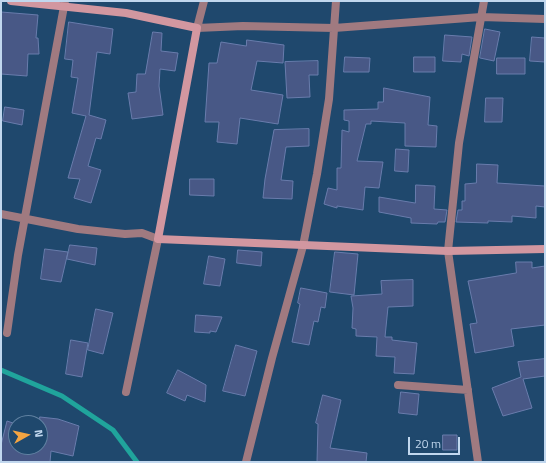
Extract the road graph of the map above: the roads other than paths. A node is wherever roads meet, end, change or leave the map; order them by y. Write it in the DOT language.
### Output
graph roads {
  1 [pos="11,1"];
  2 [pos="204,1"];
  3 [pos="336,1"];
  4 [pos="484,1"];
  5 [pos="65,3"];
  6 [pos="481,17"];
  7 [pos="545,19"];
  8 [pos="197,28"];
  9 [pos="334,28"];
  10 [pos="1,214"];
  11 [pos="26,219"];
  12 [pos="158,239"];
  13 [pos="303,246"];
  14 [pos="545,249"];
  15 [pos="448,251"];
  16 [pos="7,332"];
  17 [pos="398,385"];
  18 [pos="468,390"];
  19 [pos="126,392"];
  20 [pos="246,462"];
  21 [pos="478,462"];
  1 -- 5 [label="street"];
  2 -- 8 [label="street"];
  3 -- 9 [label="street"];
  4 -- 6 [label="street"];
  5 -- 8 [label="street"];
  5 -- 11 [label="street"];
  6 -- 7 [label="street"];
  6 -- 9 [label="street"];
  6 -- 15 [label="street"];
  8 -- 9 [label="street"];
  8 -- 12 [label="street"];
  9 -- 13 [label="street"];
  10 -- 11 [label="street"];
  11 -- 12 [label="street"];
  11 -- 16 [label="street"];
  12 -- 13 [label="street"];
  12 -- 19 [label="street"];
  13 -- 15 [label="street"];
  13 -- 20 [label="street"];
  14 -- 15 [label="street"];
  15 -- 18 [label="street"];
  17 -- 18 [label="street"];
  18 -- 21 [label="street"];
}
